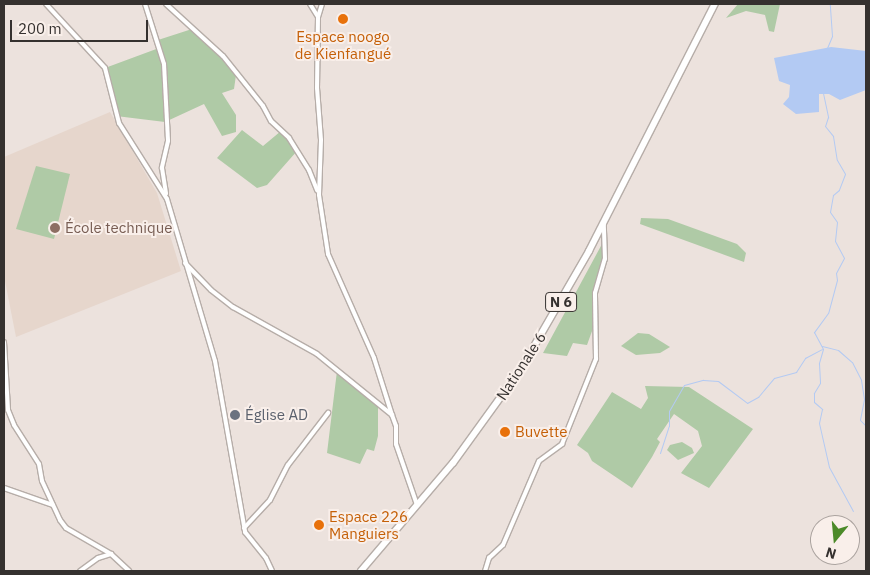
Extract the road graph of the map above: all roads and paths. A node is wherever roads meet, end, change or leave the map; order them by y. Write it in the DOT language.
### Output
graph roads {
  1 [pos="46,4"];
  2 [pos="145,4"];
  3 [pos="166,4"];
  4 [pos="310,4"];
  5 [pos="322,4"];
  6 [pos="715,4"];
  7 [pos="318,17"];
  8 [pos="319,195"];
  9 [pos="167,199"];
  10 [pos="605,219"];
  11 [pos="183,262"];
  12 [pos="4,342"];
  13 [pos="328,413"];
  14 [pos="392,415"];
  15 [pos="4,488"];
  16 [pos="53,505"];
  17 [pos="418,507"];
  18 [pos="244,528"];
  19 [pos="111,554"];
  20 [pos="80,571"];
  21 [pos="129,571"];
  22 [pos="272,571"];
  23 [pos="362,571"];
  24 [pos="484,571"];
  1 -- 9 [label="street"];
  2 -- 9 [label="street"];
  3 -- 8 [label="street"];
  4 -- 7 [label="street"];
  5 -- 7 [label="street"];
  6 -- 10 [label="main road, Nationale 6 / N 6"];
  7 -- 8 [label="street"];
  8 -- 14 [label="street"];
  9 -- 11 [label="street"];
  10 -- 17 [label="main road, Nationale 6 / N 6"];
  10 -- 24 [label="street"];
  11 -- 14 [label="street"];
  11 -- 18 [label="street"];
  12 -- 16 [label="street"];
  13 -- 18 [label="street"];
  14 -- 17 [label="street"];
  15 -- 16 [label="street"];
  16 -- 19 [label="street"];
  17 -- 23 [label="main road, Nationale 6 / N 6"];
  18 -- 22 [label="street"];
  19 -- 20 [label="street"];
  19 -- 21 [label="street"];
}
